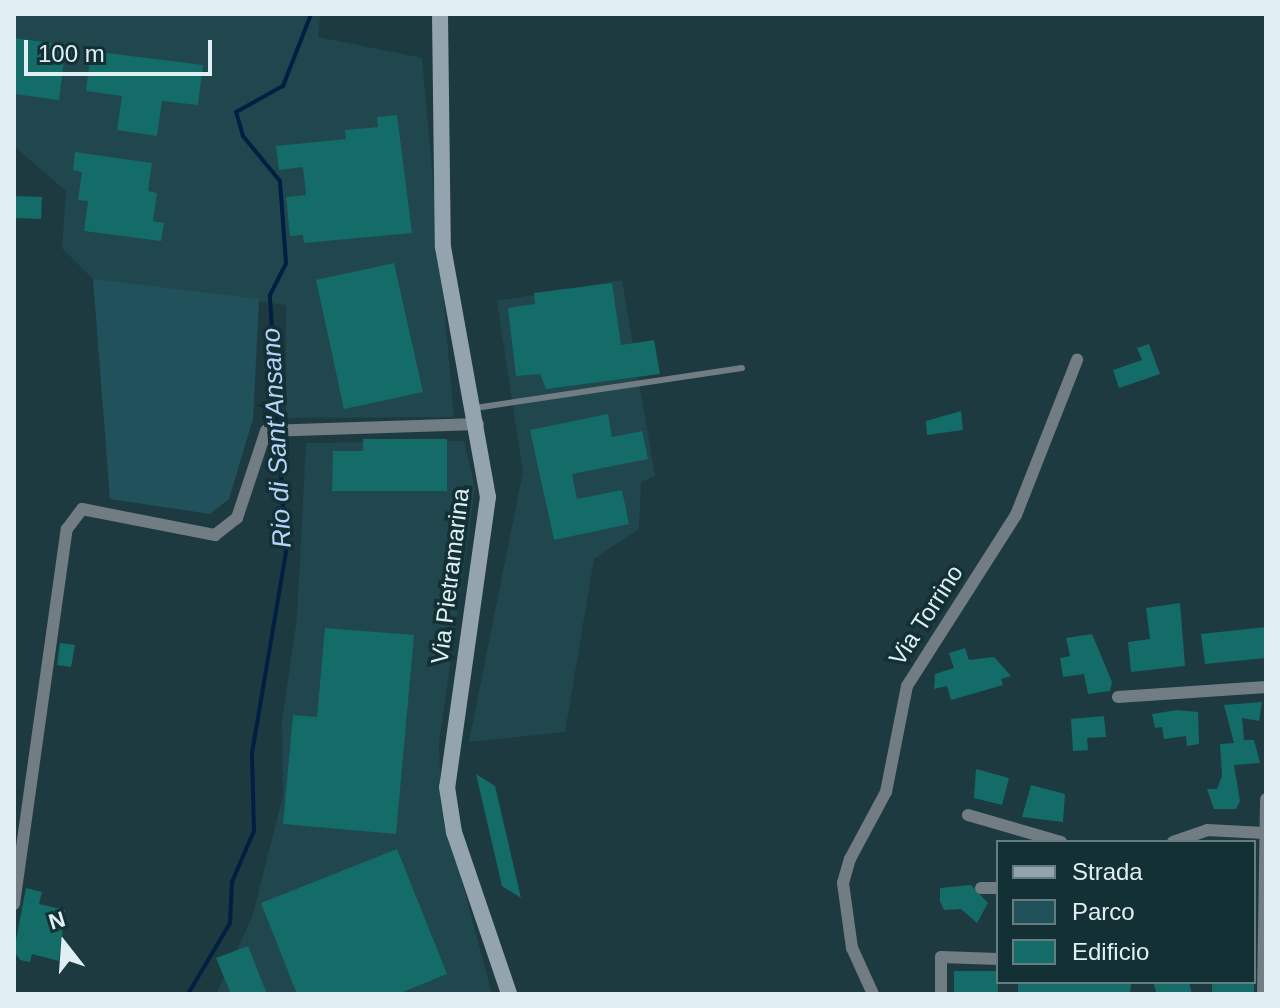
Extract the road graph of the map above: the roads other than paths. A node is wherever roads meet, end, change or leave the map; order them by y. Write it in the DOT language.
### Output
graph roads {
  1 [pos="440,14"];
  2 [pos="1077,360"];
  3 [pos="742,368"];
  4 [pos="476,416"];
  5 [pos="1266,687"];
  6 [pos="1118,697"];
  7 [pos="1266,799"];
  8 [pos="968,815"];
  9 [pos="1264,833"];
  10 [pos="1054,840"];
  11 [pos="1179,840"];
  12 [pos="981,888"];
  13 [pos="996,888"];
  14 [pos="14,904"];
  15 [pos="996,959"];
  16 [pos="509,994"];
  17 [pos="873,994"];
  18 [pos="941,994"];
  19 [pos="1263,994"];
  1 -- 4 [label="main road, Via Pietramarina"];
  2 -- 17 [label="street, Via Torrino"];
  3 -- 4 [label="lane"];
  4 -- 14 [label="street"];
  4 -- 16 [label="main road, Via Pietramarina"];
  5 -- 6 [label="street"];
  7 -- 9 [label="street"];
  8 -- 10 [label="street"];
  9 -- 11 [label="street"];
  9 -- 19 [label="street"];
  12 -- 13 [label="street"];
  15 -- 18 [label="street"];
}
